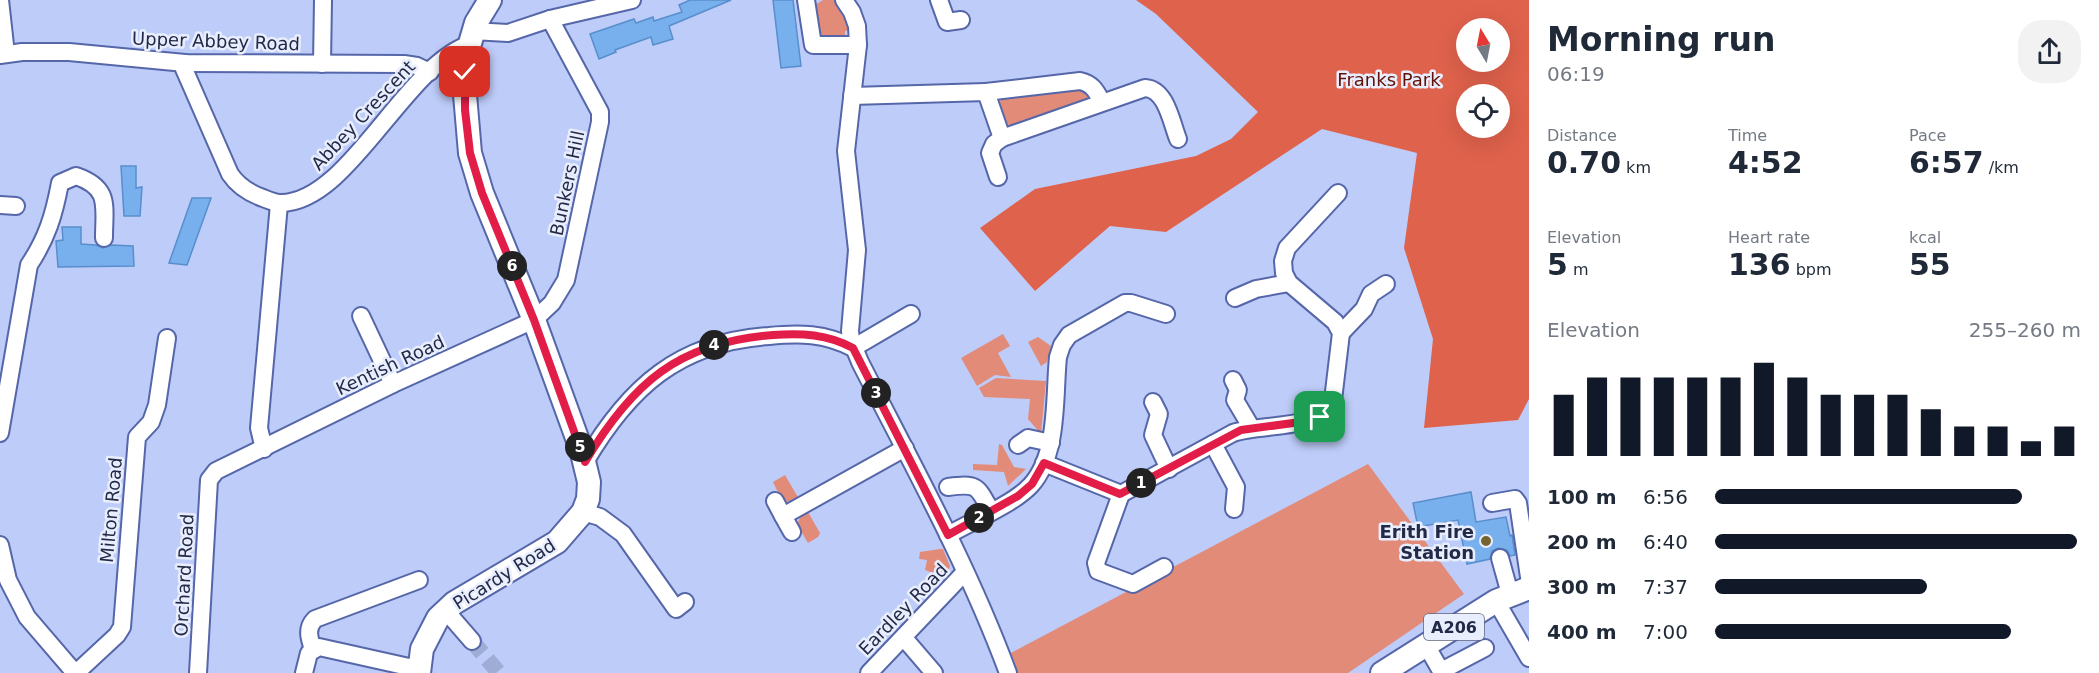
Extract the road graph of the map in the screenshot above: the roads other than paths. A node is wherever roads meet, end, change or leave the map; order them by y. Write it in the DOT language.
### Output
graph roads {
  1 [pos="0,0"];
  2 [pos="323,0"];
  3 [pos="490,0"];
  4 [pos="632,0"];
  5 [pos="806,0"];
  6 [pos="844,0"];
  7 [pos="939,0"];
  8 [pos="550,19"];
  9 [pos="961,20"];
  10 [pos="471,38"];
  11 [pos="858,45"];
  12 [pos="3,55"];
  13 [pos="185,63"];
  14 [pos="322,64"];
  15 [pos="429,72"];
  16 [pos="986,93"];
  17 [pos="852,96"];
  18 [pos="1102,102"];
  19 [pos="1002,138"];
  20 [pos="1178,139"];
  21 [pos="998,177"];
  22 [pos="1338,193"];
  23 [pos="279,204"];
  24 [pos="104,238"];
  25 [pos="1289,283"];
  26 [pos="1386,285"];
  27 [pos="1235,298"];
  28 [pos="852,313"];
  29 [pos="911,314"];
  30 [pos="1166,314"];
  31 [pos="360,315"];
  32 [pos="534,320"];
  33 [pos="1341,333"];
  34 [pos="811,334"];
  35 [pos="166,338"];
  36 [pos="853,348"];
  37 [pos="1233,380"];
  38 [pos="393,384"];
  39 [pos="1153,402"];
  40 [pos="1251,427"];
  41 [pos="0,433"];
  42 [pos="1051,443"];
  43 [pos="1214,444"];
  44 [pos="1017,445"];
  45 [pos="904,448"];
  46 [pos="264,449"];
  47 [pos="585,462"];
  48 [pos="1044,463"];
  49 [pos="1169,469"];
  50 [pos="210,480"];
  51 [pos="948,487"];
  52 [pos="1120,494"];
  53 [pos="1492,503"];
  54 [pos="1234,509"];
  55 [pos="991,511"];
  56 [pos="584,512"];
  57 [pos="792,532"];
  58 [pos="948,535"];
  59 [pos="0,545"];
  60 [pos="1500,558"];
  61 [pos="1164,567"];
  62 [pos="965,572"];
  63 [pos="1529,577"];
  64 [pos="419,580"];
  65 [pos="1512,594"];
  66 [pos="675,609"];
  67 [pos="446,611"];
  68 [pos="904,638"];
  69 [pos="472,641"];
  70 [pos="1426,645"];
  71 [pos="1485,648"];
  72 [pos="313,649"];
  73 [pos="1529,658"];
  74 [pos="419,669"];
  75 [pos="75,673"];
  76 [pos="198,673"];
  77 [pos="304,673"];
  78 [pos="868,673"];
  79 [pos="934,673"];
  80 [pos="1008,673"];
  81 [pos="1382,673"];
  1 -- 12 [label="street"];
  2 -- 14 [label="street"];
  3 -- 10 [label="main road"];
  4 -- 8 [label="street"];
  5 -- 11 [label="street"];
  6 -- 11 [label="street"];
  7 -- 9 [label="street"];
  8 -- 10 [label="street"];
  8 -- 32 [label="street, Bunkers Hill"];
  10 -- 15 [label="street, Abbey Crescent"];
  10 -- 32 [label="main road"];
  11 -- 17 [label="street"];
  12 -- 13 [label="street, Upper Abbey Road"];
  13 -- 14 [label="street, Upper Abbey Road"];
  13 -- 23 [label="street"];
  14 -- 15 [label="street, Upper Abbey Road"];
  15 -- 23 [label="street, Abbey Crescent"];
  16 -- 17 [label="street"];
  16 -- 18 [label="street"];
  16 -- 19 [label="street"];
  17 -- 28 [label="street"];
  18 -- 19 [label="street"];
  18 -- 20 [label="street"];
  19 -- 21 [label="street"];
  22 -- 25 [label="street"];
  23 -- 46 [label="street"];
  24 -- 41 [label="street"];
  25 -- 27 [label="street"];
  25 -- 33 [label="street"];
  26 -- 33 [label="street"];
  28 -- 34 [label="street"];
  28 -- 36 [label="street"];
  29 -- 36 [label="street"];
  30 -- 42 [label="street"];
  31 -- 38 [label="street"];
  32 -- 38 [label="street, Kentish Road"];
  32 -- 47 [label="main road"];
  33 -- 40 [label="street"];
  34 -- 36 [label="street"];
  34 -- 47 [label="street"];
  35 -- 75 [label="street, Milton Road"];
  36 -- 45 [label="street"];
  37 -- 40 [label="street"];
  38 -- 46 [label="street, Kentish Road"];
  39 -- 49 [label="street"];
  40 -- 43 [label="street"];
  42 -- 44 [label="street"];
  42 -- 48 [label="street"];
  43 -- 49 [label="street"];
  43 -- 54 [label="street"];
  45 -- 57 [label="street"];
  45 -- 58 [label="street"];
  46 -- 50 [label="street, Kentish Road"];
  47 -- 56 [label="main road"];
  48 -- 52 [label="street"];
  48 -- 55 [label="street"];
  49 -- 52 [label="street"];
  50 -- 76 [label="street, Orchard Road"];
  51 -- 55 [label="street"];
  52 -- 61 [label="street"];
  53 -- 63 [label="street"];
  55 -- 58 [label="street"];
  56 -- 66 [label="street"];
  56 -- 67 [label="main road, Picardy Road"];
  58 -- 62 [label="street"];
  59 -- 75 [label="street"];
  60 -- 65 [label="street"];
  62 -- 68 [label="street, Eardley Road"];
  62 -- 80 [label="street"];
  64 -- 72 [label="street"];
  65 -- 70 [label="main road, A206"];
  65 -- 73 [label="street"];
  67 -- 69 [label="street"];
  67 -- 74 [label="main road, Picardy Road"];
  68 -- 78 [label="street, Eardley Road"];
  68 -- 79 [label="street"];
  70 -- 71 [label="street"];
  70 -- 81 [label="main road, A206"];
  72 -- 74 [label="street"];
  72 -- 77 [label="street"];
}
